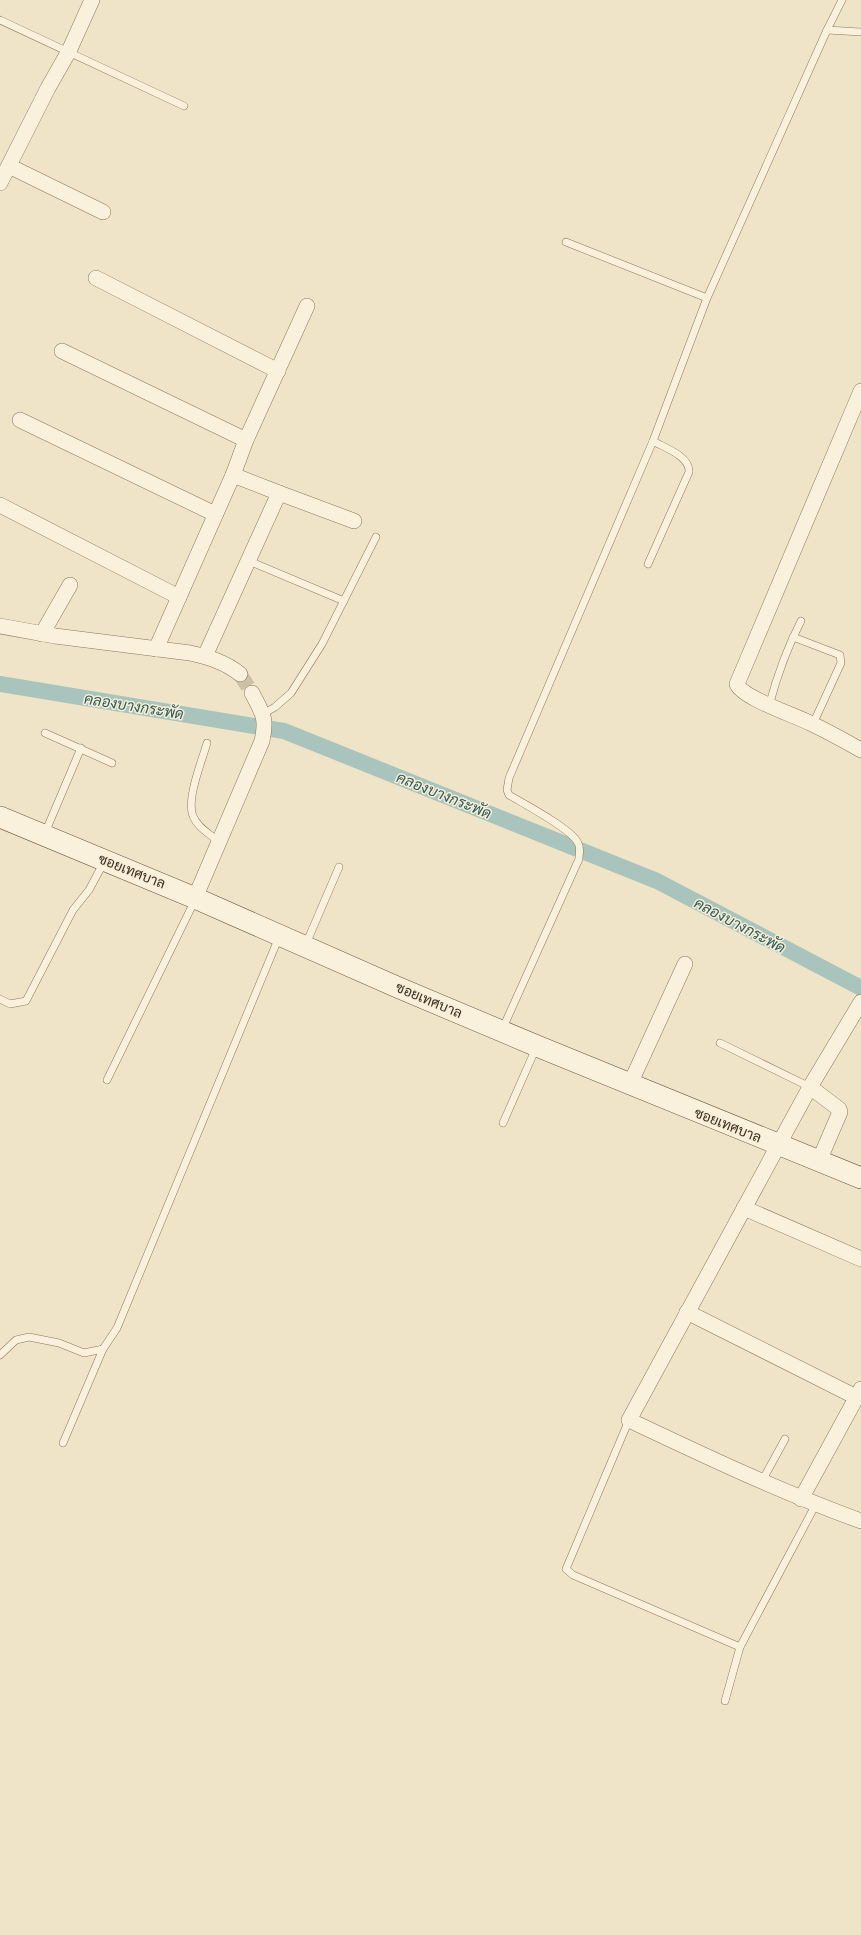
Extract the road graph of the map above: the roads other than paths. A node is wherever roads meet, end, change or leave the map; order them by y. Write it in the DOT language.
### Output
graph roads {
  1 [pos="92,0"];
  2 [pos="842,0"];
  3 [pos="0,20"];
  4 [pos="827,30"];
  5 [pos="861,32"];
  6 [pos="69,51"];
  7 [pos="184,106"];
  8 [pos="9,166"];
  9 [pos="0,182"];
  10 [pos="103,212"];
  11 [pos="566,242"];
  12 [pos="96,278"];
  13 [pos="707,298"];
  14 [pos="307,306"];
  15 [pos="62,351"];
  16 [pos="278,371"];
  17 [pos="861,391"];
  18 [pos="20,420"];
  19 [pos="246,440"];
  20 [pos="653,441"];
  21 [pos="232,475"];
  22 [pos="279,493"];
  23 [pos="0,505"];
  24 [pos="215,514"];
  25 [pos="354,521"];
  26 [pos="376,537"];
  27 [pos="249,561"];
  28 [pos="648,564"];
  29 [pos="70,585"];
  30 [pos="179,597"];
  31 [pos="344,601"];
  32 [pos="802,621"];
  33 [pos="0,626"];
  34 [pos="42,634"];
  35 [pos="793,637"];
  36 [pos="156,648"];
  37 [pos="205,656"];
  38 [pos="240,674"];
  39 [pos="252,693"];
  40 [pos="769,706"];
  41 [pos="264,719"];
  42 [pos="814,724"];
  43 [pos="45,733"];
  44 [pos="207,743"];
  45 [pos="81,748"];
  46 [pos="861,750"];
  47 [pos="112,763"];
  48 [pos="0,817"];
  49 [pos="44,835"];
  50 [pos="219,842"];
  51 [pos="105,860"];
  52 [pos="339,867"];
  53 [pos="196,898"];
  54 [pos="280,935"];
  55 [pos="305,946"];
  56 [pos="685,964"];
  57 [pos="0,999"];
  58 [pos="861,1002"];
  59 [pos="501,1031"];
  60 [pos="720,1043"];
  61 [pos="537,1046"];
  62 [pos="107,1080"];
  63 [pos="630,1084"];
  64 [pos="810,1087"];
  65 [pos="503,1123"];
  66 [pos="779,1145"];
  67 [pos="819,1161"];
  68 [pos="861,1178"];
  69 [pos="744,1208"];
  70 [pos="861,1259"];
  71 [pos="687,1312"];
  72 [pos="103,1349"];
  73 [pos="0,1355"];
  74 [pos="859,1392"];
  75 [pos="629,1420"];
  76 [pos="785,1439"];
  77 [pos="63,1443"];
  78 [pos="762,1481"];
  79 [pos="802,1499"];
  80 [pos="816,1504"];
  81 [pos="861,1521"];
  82 [pos="740,1647"];
  83 [pos="725,1701"];
  1 -- 6 [label="street"];
  2 -- 4 [label="lane"];
  3 -- 6 [label="lane"];
  4 -- 5 [label="lane"];
  4 -- 13 [label="lane"];
  6 -- 7 [label="lane"];
  6 -- 8 [label="street"];
  8 -- 9 [label="street"];
  8 -- 10 [label="street"];
  11 -- 13 [label="lane"];
  12 -- 16 [label="street"];
  13 -- 20 [label="lane"];
  14 -- 16 [label="street"];
  15 -- 19 [label="street"];
  16 -- 19 [label="street"];
  17 -- 40 [label="street"];
  18 -- 24 [label="street"];
  19 -- 21 [label="street"];
  20 -- 28 [label="lane"];
  20 -- 59 [label="lane"];
  21 -- 22 [label="street"];
  21 -- 24 [label="street"];
  22 -- 25 [label="street"];
  22 -- 27 [label="street"];
  23 -- 30 [label="street"];
  24 -- 30 [label="street"];
  26 -- 31 [label="lane"];
  27 -- 31 [label="lane"];
  27 -- 37 [label="street"];
  29 -- 34 [label="street"];
  30 -- 36 [label="street"];
  31 -- 41 [label="lane"];
  32 -- 35 [label="lane"];
  33 -- 34 [label="street"];
  34 -- 36 [label="street"];
  35 -- 40 [label="lane"];
  35 -- 42 [label="lane"];
  36 -- 37 [label="street"];
  37 -- 38 [label="street"];
  39 -- 41 [label="street"];
  40 -- 42 [label="street"];
  41 -- 50 [label="street"];
  42 -- 46 [label="street"];
  43 -- 45 [label="lane"];
  44 -- 50 [label="lane"];
  45 -- 47 [label="lane"];
  45 -- 49 [label="lane"];
  48 -- 49 [label="street, ซอยเทศบาล"];
  49 -- 51 [label="street, ซอยเทศบาล"];
  50 -- 53 [label="street"];
  51 -- 53 [label="street, ซอยเทศบาล"];
  51 -- 57 [label="lane"];
  52 -- 55 [label="lane"];
  53 -- 54 [label="street, ซอยเทศบาล"];
  53 -- 62 [label="lane"];
  54 -- 55 [label="street, ซอยเทศบาล"];
  54 -- 72 [label="lane"];
  55 -- 59 [label="street, ซอยเทศบาล"];
  56 -- 63 [label="street"];
  58 -- 64 [label="street"];
  59 -- 61 [label="street, ซอยเทศบาล"];
  60 -- 64 [label="lane"];
  61 -- 63 [label="street, ซอยเทศบาล"];
  61 -- 65 [label="lane"];
  63 -- 66 [label="street, ซอยเทศบาล"];
  64 -- 66 [label="street"];
  64 -- 67 [label="street"];
  66 -- 67 [label="street, ซอยเทศบาล"];
  66 -- 69 [label="street"];
  67 -- 68 [label="street, ซอยเทศบาล"];
  69 -- 70 [label="street"];
  69 -- 71 [label="street"];
  71 -- 74 [label="street"];
  71 -- 75 [label="street"];
  72 -- 73 [label="lane"];
  72 -- 77 [label="lane"];
  74 -- 79 [label="street"];
  75 -- 78 [label="street"];
  75 -- 82 [label="lane"];
  76 -- 78 [label="lane"];
  78 -- 79 [label="street"];
  79 -- 80 [label="street"];
  80 -- 81 [label="street"];
  80 -- 82 [label="lane"];
  82 -- 83 [label="lane"];
}
